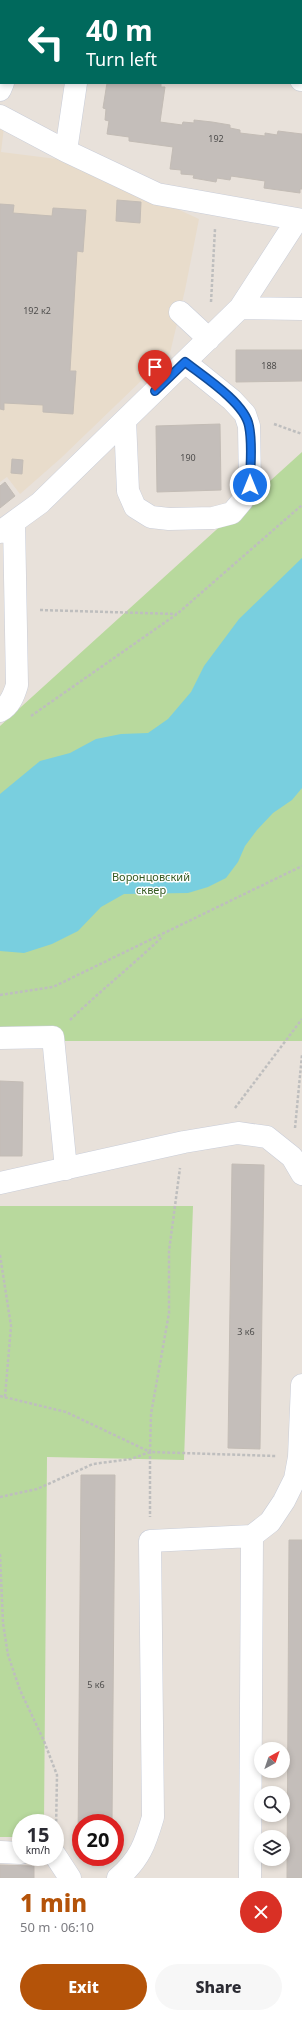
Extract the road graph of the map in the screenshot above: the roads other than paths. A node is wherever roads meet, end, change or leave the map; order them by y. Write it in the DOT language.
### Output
graph roads {
  1 [pos="76,84"];
  2 [pos="0,116"];
  3 [pos="66,151"];
  4 [pos="299,220"];
  5 [pos="240,308"];
  6 [pos="302,309"];
  7 [pos="180,312"];
  8 [pos="209,339"];
  9 [pos="185,362"];
  10 [pos="125,420"];
  11 [pos="7,527"];
  12 [pos="0,711"];
  13 [pos="0,1038"];
  14 [pos="297,1165"];
  15 [pos="66,1169"];
  16 [pos="0,1184"];
  17 [pos="302,1385"];
  18 [pos="252,1536"];
  19 [pos="0,1852"];
  20 [pos="12,1853"];
  21 [pos="64,1865"];
  22 [pos="70,1878"];
  23 [pos="118,1878"];
  24 [pos="250,1878"];
  1 -- 3 [label="lane"];
  2 -- 3 [label="lane"];
  3 -- 4 [label="lane"];
  4 -- 5 [label="lane"];
  5 -- 6 [label="lane"];
  5 -- 8 [label="lane"];
  7 -- 8 [label="lane"];
  8 -- 9 [label="lane"];
  9 -- 10 [label="lane"];
  9 -- 10 [label="lane"];
  10 -- 11 [label="lane"];
  11 -- 12 [label="lane"];
  13 -- 15 [label="lane"];
  14 -- 15 [label="lane"];
  15 -- 16 [label="lane"];
  17 -- 18 [label="lane"];
  18 -- 23 [label="lane"];
  18 -- 24 [label="lane"];
  19 -- 20 [label="lane"];
  21 -- 22 [label="lane"];
}
